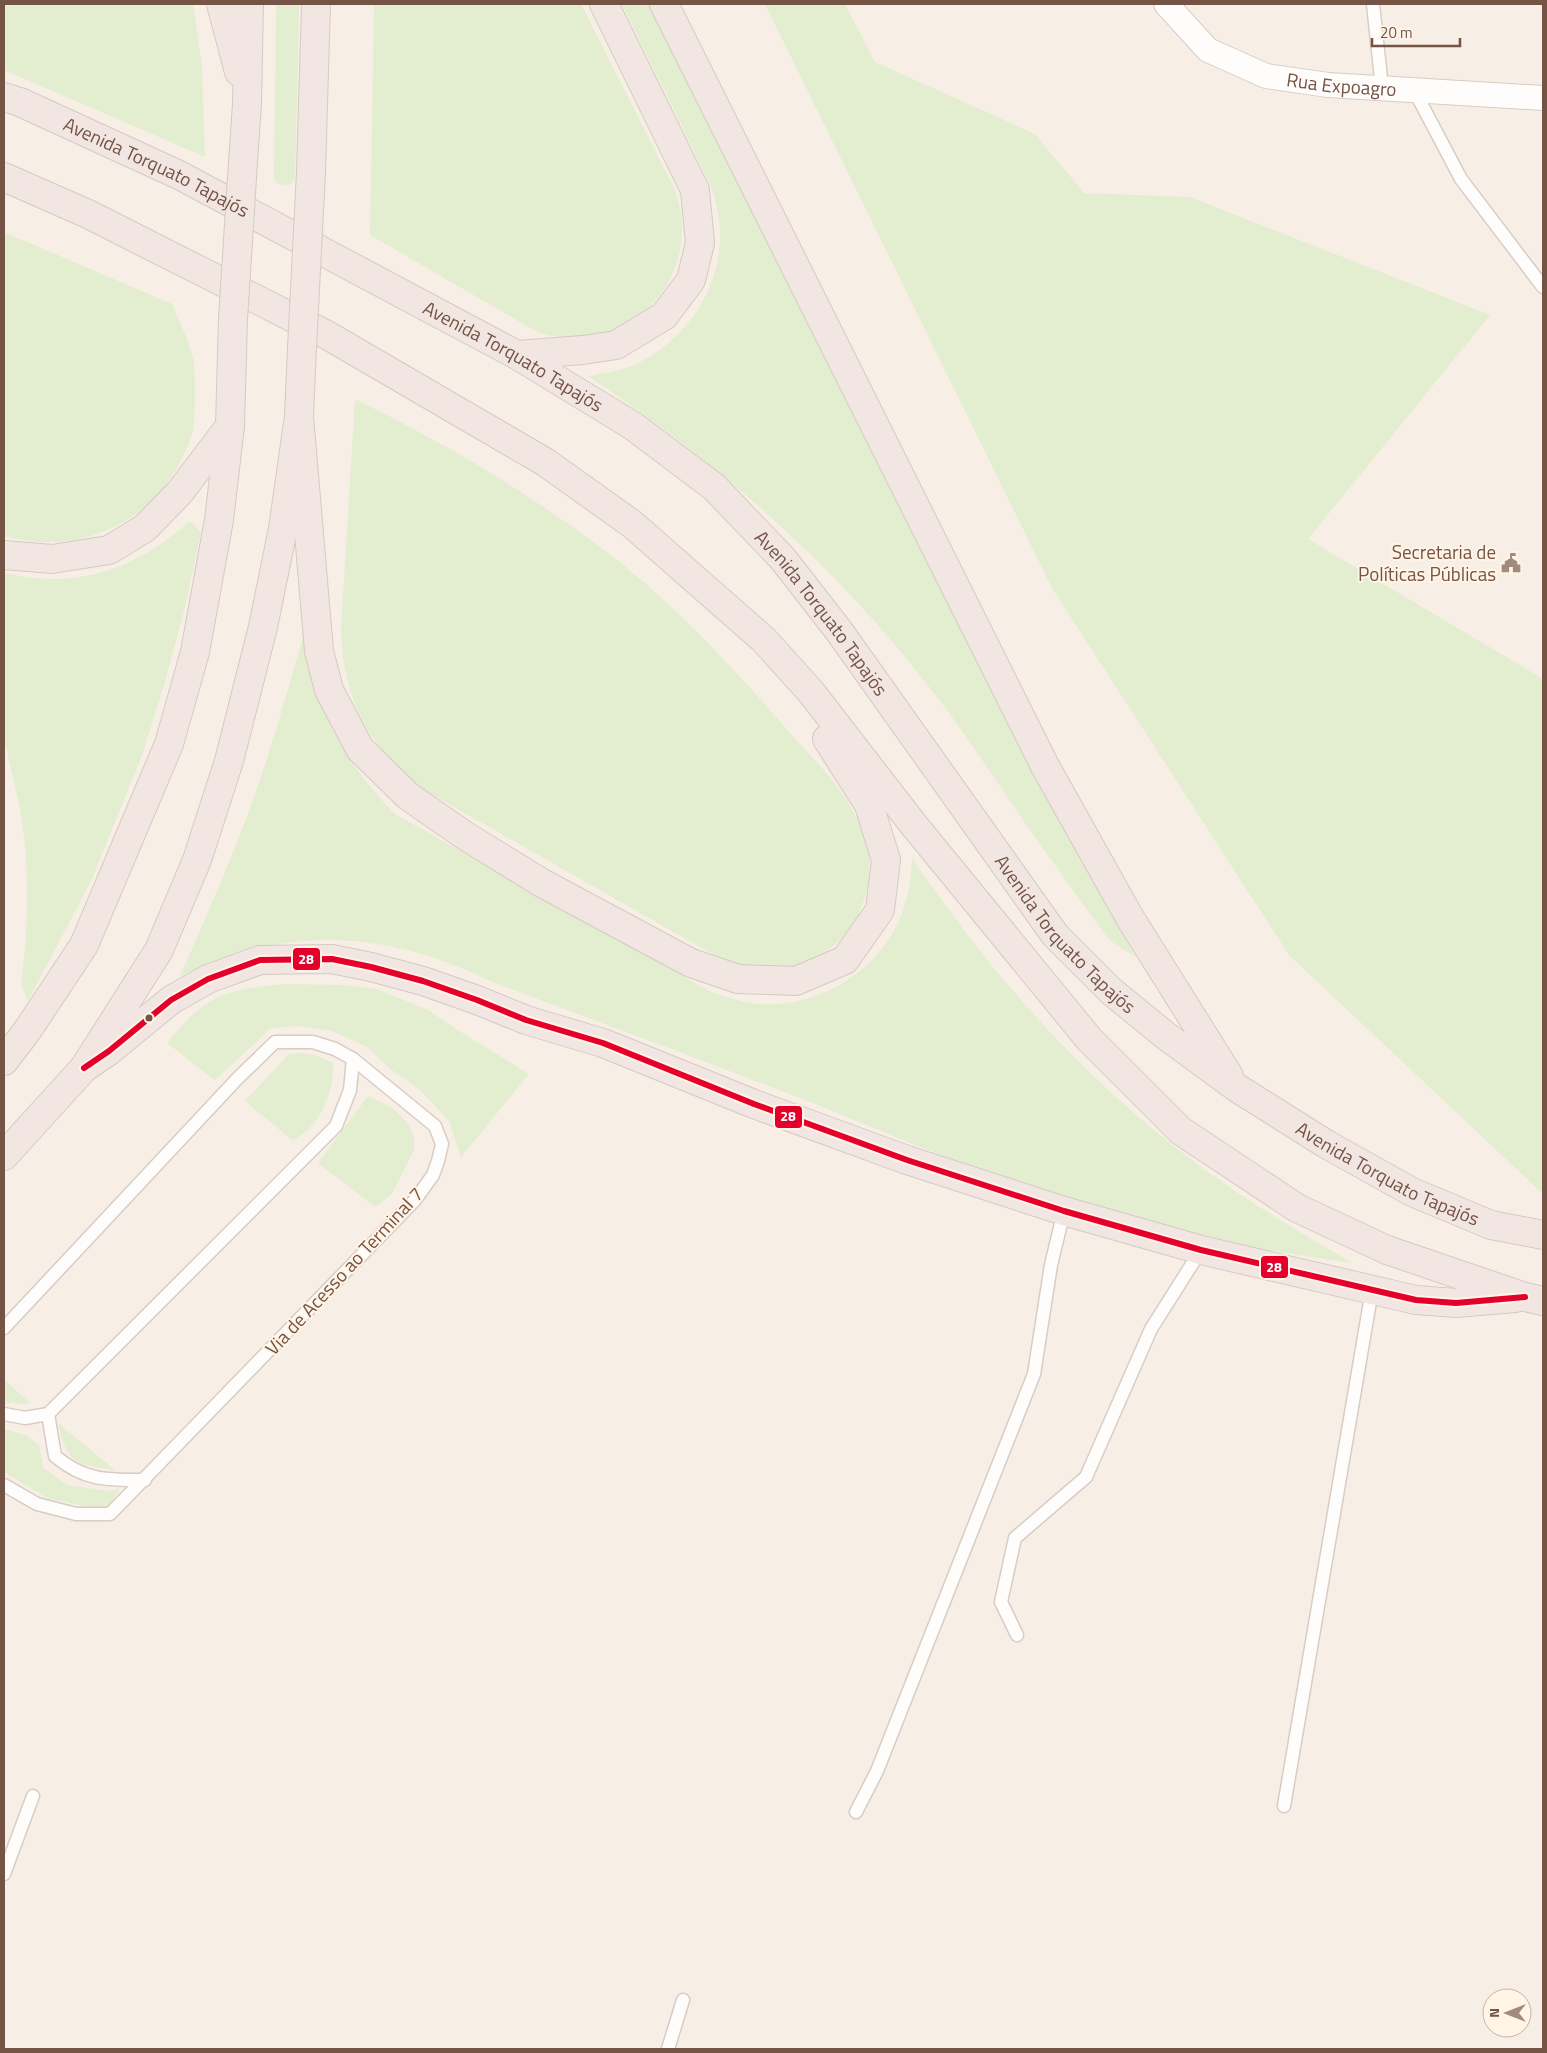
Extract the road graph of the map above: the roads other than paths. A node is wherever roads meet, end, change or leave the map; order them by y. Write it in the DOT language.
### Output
graph roads {
  1 [pos="221,4"];
  2 [pos="249,4"];
  3 [pos="316,4"];
  4 [pos="328,4"];
  5 [pos="604,4"];
  6 [pos="664,4"];
  7 [pos="1166,4"];
  8 [pos="1373,4"];
  9 [pos="316,32"];
  10 [pos="1382,88"];
  11 [pos="1414,90"];
  12 [pos="9,97"];
  13 [pos="1543,98"];
  14 [pos="247,104"];
  15 [pos="4,177"];
  16 [pos="1543,287"];
  17 [pos="517,355"];
  18 [pos="299,416"];
  19 [pos="230,426"];
  20 [pos="4,555"];
  21 [pos="764,640"];
  22 [pos="353,1059"];
  23 [pos="4,1061"];
  24 [pos="84,1068"];
  25 [pos="1236,1088"];
  26 [pos="4,1156"];
  27 [pos="1064,1211"];
  28 [pos="1543,1235"];
  29 [pos="1201,1250"];
  30 [pos="1372,1290"];
  31 [pos="1534,1299"];
  32 [pos="4,1328"];
  33 [pos="4,1414"];
  34 [pos="48,1414"];
  35 [pos="145,1480"];
  36 [pos="4,1485"];
  37 [pos="1017,1635"];
  38 [pos="33,1796"];
  39 [pos="1284,1806"];
  40 [pos="856,1812"];
  41 [pos="4,1874"];
  42 [pos="684,2000"];
  43 [pos="668,2049"];
  1 -- 14 [label="highway"];
  2 -- 14 [label="highway"];
  3 -- 9 [label="highway"];
  4 -- 9 [label="highway"];
  5 -- 17 [label="highway"];
  6 -- 25 [label="highway"];
  7 -- 10 [label="street, Rua Expoagro"];
  8 -- 10 [label="lane"];
  9 -- 18 [label="highway, bridge"];
  10 -- 11 [label="street, Rua Expoagro"];
  11 -- 13 [label="street, Rua Expoagro"];
  11 -- 16 [label="lane"];
  12 -- 17 [label="highway, Avenida Torquato Tapajós"];
  14 -- 19 [label="highway, bridge"];
  15 -- 21 [label="highway"];
  17 -- 25 [label="highway, Avenida Torquato Tapajós"];
  18 -- 21 [label="highway"];
  18 -- 24 [label="highway"];
  19 -- 20 [label="highway"];
  19 -- 23 [label="highway"];
  21 -- 31 [label="highway"];
  22 -- 32 [label="lane, Via de Acesso ao Terminal 7"];
  22 -- 34 [label="lane"];
  22 -- 35 [label="lane, Via de Acesso ao Terminal 7"];
  24 -- 26 [label="highway"];
  24 -- 27 [label="highway"];
  25 -- 28 [label="highway, Avenida Torquato Tapajós"];
  27 -- 29 [label="highway"];
  27 -- 40 [label="lane"];
  29 -- 30 [label="highway"];
  29 -- 37 [label="lane"];
  30 -- 31 [label="highway"];
  30 -- 39 [label="lane"];
  33 -- 34 [label="lane"];
  34 -- 35 [label="lane"];
  35 -- 36 [label="lane, Via de Acesso ao Terminal 7"];
  38 -- 41 [label="lane"];
  42 -- 43 [label="lane"];
}
